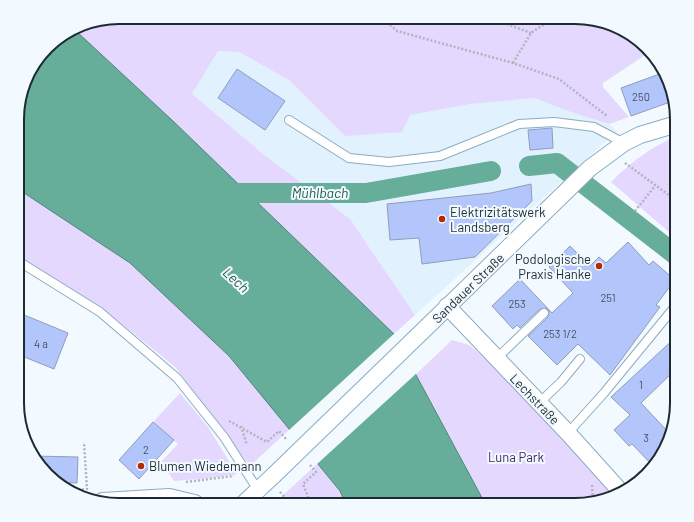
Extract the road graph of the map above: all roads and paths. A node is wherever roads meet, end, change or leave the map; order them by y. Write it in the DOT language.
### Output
graph roads {
  1 [pos="389,24"];
  2 [pos="507,24"];
  3 [pos="544,24"];
  4 [pos="531,33"];
  5 [pos="512,63"];
  6 [pos="607,117"];
  7 [pos="289,120"];
  8 [pos="670,126"];
  9 [pos="624,143"];
  10 [pos="610,152"];
  11 [pos="654,186"];
  12 [pos="670,196"];
  13 [pos="635,211"];
  14 [pos="24,265"];
  15 [pos="448,306"];
  16 [pos="544,313"];
  17 [pos="670,313"];
  18 [pos="497,358"];
  19 [pos="580,359"];
  20 [pos="538,404"];
  21 [pos="228,420"];
  22 [pos="568,433"];
  23 [pos="84,442"];
  24 [pos="290,442"];
  25 [pos="306,460"];
  26 [pos="617,488"];
  27 [pos="80,490"];
  28 [pos="258,492"];
  29 [pos="308,498"];
  1 -- 5 [label="path"];
  2 -- 4 [label="path"];
  3 -- 4 [label="path"];
  4 -- 5 [label="path"];
  5 -- 6 [label="path"];
  7 -- 9 [label="lane"];
  8 -- 9 [label="street, Sandauer Straße"];
  9 -- 10 [label="street, Sandauer Straße"];
  10 -- 11 [label="path"];
  10 -- 15 [label="street, Sandauer Straße"];
  11 -- 12 [label="path"];
  11 -- 13 [label="path"];
  14 -- 28 [label="lane"];
  15 -- 18 [label="street, Lechstraße"];
  15 -- 28 [label="street, Sandauer Straße, bridge"];
  16 -- 18 [label="lane"];
  17 -- 22 [label="lane"];
  18 -- 20 [label="street, Lechstraße"];
  19 -- 20 [label="lane"];
  20 -- 22 [label="street, Lechstraße"];
  21 -- 24 [label="path"];
  22 -- 26 [label="street, Lechstraße"];
  23 -- 27 [label="path"];
  25 -- 29 [label="path"];
}
